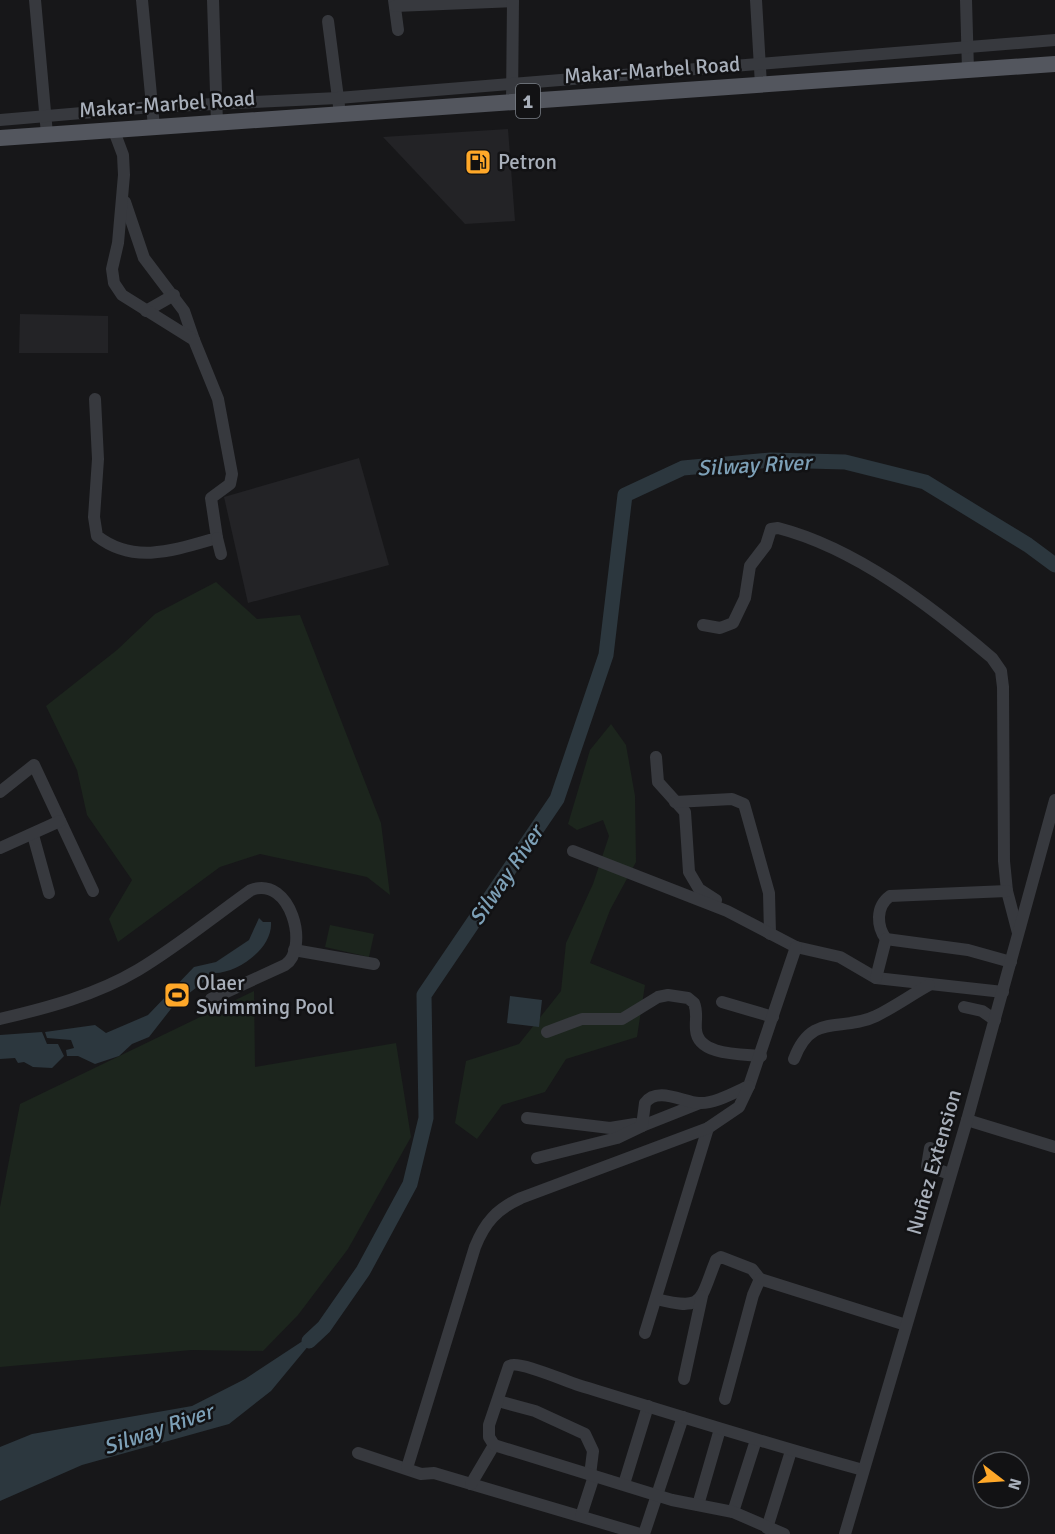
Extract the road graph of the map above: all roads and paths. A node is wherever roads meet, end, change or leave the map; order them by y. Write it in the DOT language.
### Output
graph roads {
  1 [pos="34,0"];
  2 [pos="142,0"];
  3 [pos="213,0"];
  4 [pos="513,0"];
  5 [pos="756,0"];
  6 [pos="966,0"];
  7 [pos="394,3"];
  8 [pos="328,21"];
  9 [pos="398,30"];
  10 [pos="1055,40"];
  11 [pos="968,46"];
  12 [pos="1055,64"];
  13 [pos="760,65"];
  14 [pos="969,70"];
  15 [pos="512,82"];
  16 [pos="761,85"];
  17 [pos="512,102"];
  18 [pos="216,105"];
  19 [pos="339,106"];
  20 [pos="152,107"];
  21 [pos="46,115"];
  22 [pos="0,120"];
  23 [pos="217,123"];
  24 [pos="153,127"];
  25 [pos="114,131"];
  26 [pos="47,134"];
  27 [pos="0,138"];
  28 [pos="123,198"];
  29 [pos="174,295"];
  30 [pos="147,311"];
  31 [pos="194,340"];
  32 [pos="95,399"];
  33 [pos="217,538"];
  34 [pos="221,554"];
  35 [pos="704,625"];
  36 [pos="656,757"];
  37 [pos="0,792"];
  38 [pos="1055,800"];
  39 [pos="675,802"];
  40 [pos="60,820"];
  41 [pos="33,835"];
  42 [pos="0,848"];
  43 [pos="573,851"];
  44 [pos="93,891"];
  45 [pos="1007,891"];
  46 [pos="49,893"];
  47 [pos="770,931"];
  48 [pos="1019,934"];
  49 [pos="886,939"];
  50 [pos="796,947"];
  51 [pos="294,950"];
  52 [pos="1011,962"];
  53 [pos="374,964"];
  54 [pos="876,978"];
  55 [pos="931,984"];
  56 [pos="1003,992"];
  57 [pos="211,999"];
  58 [pos="722,1002"];
  59 [pos="964,1007"];
  60 [pos="773,1017"];
  61 [pos="0,1019"];
  62 [pos="995,1020"];
  63 [pos="547,1032"];
  64 [pos="760,1056"];
  65 [pos="794,1059"];
  66 [pos="749,1086"];
  67 [pos="700,1103"];
  68 [pos="527,1118"];
  69 [pos="967,1120"];
  70 [pos="642,1124"];
  71 [pos="708,1128"];
  72 [pos="930,1148"];
  73 [pos="1055,1148"];
  74 [pos="537,1158"];
  75 [pos="950,1174"];
  76 [pos="760,1279"];
  77 [pos="702,1296"];
  78 [pos="656,1299"];
  79 [pos="906,1325"];
  80 [pos="645,1333"];
  81 [pos="684,1379"];
  82 [pos="725,1399"];
  83 [pos="498,1401"];
  84 [pos="648,1406"];
  85 [pos="683,1417"];
  86 [pos="720,1429"];
  87 [pos="756,1440"];
  88 [pos="494,1445"];
  89 [pos="791,1451"];
  90 [pos="358,1454"];
  91 [pos="407,1468"];
  92 [pos="863,1470"];
  93 [pos="592,1476"];
  94 [pos="471,1484"];
  95 [pos="624,1484"];
  96 [pos="659,1496"];
  97 [pos="698,1505"];
  98 [pos="733,1512"];
  99 [pos="581,1516"];
  100 [pos="767,1528"];
  101 [pos="640,1534"];
  102 [pos="644,1534"];
  103 [pos="784,1534"];
  104 [pos="845,1534"];
  1 -- 21 [label="street"];
  2 -- 20 [label="street"];
  3 -- 18 [label="street"];
  4 -- 7 [label="street"];
  4 -- 15 [label="street"];
  5 -- 13 [label="street"];
  6 -- 11 [label="street"];
  7 -- 9 [label="street"];
  8 -- 19 [label="street"];
  10 -- 11 [label="street"];
  11 -- 13 [label="street"];
  11 -- 14 [label="street"];
  12 -- 14 [label="main road, Makar-Marbel Road / 1"];
  13 -- 15 [label="street"];
  13 -- 16 [label="street"];
  14 -- 16 [label="main road, Makar-Marbel Road / 1"];
  15 -- 17 [label="street"];
  15 -- 19 [label="street"];
  16 -- 17 [label="main road, Makar-Marbel Road / 1"];
  17 -- 19 [label="main road, Makar-Marbel Road / 1"];
  18 -- 19 [label="street"];
  18 -- 20 [label="street"];
  18 -- 23 [label="street"];
  19 -- 23 [label="main road, Makar-Marbel Road / 1"];
  20 -- 21 [label="street"];
  20 -- 24 [label="street"];
  21 -- 22 [label="street"];
  21 -- 26 [label="street"];
  23 -- 24 [label="main road, Makar-Marbel Road / 1"];
  24 -- 25 [label="main road, Makar-Marbel Road / 1"];
  25 -- 26 [label="main road, Makar-Marbel Road / 1"];
  25 -- 28 [label="street"];
  26 -- 27 [label="main road, Makar-Marbel Road / 1"];
  28 -- 29 [label="street"];
  28 -- 30 [label="street"];
  29 -- 30 [label="street"];
  29 -- 31 [label="street"];
  30 -- 31 [label="street"];
  31 -- 33 [label="street"];
  32 -- 33 [label="street"];
  33 -- 34 [label="street"];
  35 -- 45 [label="street"];
  36 -- 39 [label="street"];
  37 -- 40 [label="street"];
  38 -- 48 [label="street, Nuñez Extension"];
  39 -- 47 [label="street"];
  39 -- 47 [label="street"];
  40 -- 41 [label="street"];
  40 -- 44 [label="street"];
  41 -- 42 [label="street"];
  41 -- 46 [label="street"];
  43 -- 47 [label="street"];
  45 -- 48 [label="street"];
  45 -- 49 [label="street"];
  47 -- 50 [label="street"];
  48 -- 52 [label="street, Nuñez Extension"];
  49 -- 52 [label="street"];
  49 -- 54 [label="street"];
  50 -- 54 [label="street"];
  50 -- 60 [label="street"];
  51 -- 53 [label="street"];
  51 -- 57 [label="street"];
  51 -- 61 [label="street"];
  52 -- 56 [label="street, Nuñez Extension"];
  54 -- 55 [label="street"];
  55 -- 56 [label="street"];
  55 -- 65 [label="street"];
  56 -- 62 [label="street, Nuñez Extension"];
  58 -- 60 [label="street"];
  59 -- 62 [label="street"];
  60 -- 64 [label="street"];
  62 -- 69 [label="street, Nuñez Extension"];
  63 -- 64 [label="street"];
  64 -- 66 [label="street"];
  66 -- 67 [label="street"];
  66 -- 71 [label="street"];
  67 -- 70 [label="street"];
  67 -- 70 [label="street"];
  68 -- 70 [label="street"];
  69 -- 73 [label="street"];
  69 -- 75 [label="street, Nuñez Extension"];
  70 -- 74 [label="street"];
  71 -- 78 [label="street"];
  71 -- 91 [label="street"];
  72 -- 75 [label="street"];
  75 -- 79 [label="street, Nuñez Extension"];
  76 -- 77 [label="street"];
  76 -- 79 [label="street"];
  76 -- 82 [label="street"];
  77 -- 78 [label="street"];
  77 -- 81 [label="street"];
  78 -- 80 [label="street"];
  79 -- 92 [label="street, Nuñez Extension"];
  83 -- 84 [label="street"];
  83 -- 88 [label="street"];
  83 -- 93 [label="street"];
  84 -- 85 [label="street"];
  84 -- 95 [label="street"];
  85 -- 86 [label="street"];
  85 -- 96 [label="street"];
  86 -- 87 [label="street"];
  86 -- 97 [label="street"];
  87 -- 89 [label="street"];
  87 -- 98 [label="street"];
  88 -- 93 [label="street"];
  88 -- 94 [label="street"];
  89 -- 92 [label="street"];
  89 -- 100 [label="street"];
  90 -- 91 [label="street"];
  91 -- 94 [label="street"];
  92 -- 104 [label="street, Nuñez Extension"];
  93 -- 95 [label="street"];
  93 -- 99 [label="street"];
  94 -- 99 [label="street"];
  95 -- 96 [label="street"];
  96 -- 97 [label="street"];
  96 -- 102 [label="street"];
  97 -- 98 [label="street"];
  98 -- 100 [label="street"];
  99 -- 101 [label="street"];
  100 -- 103 [label="street"];
}
